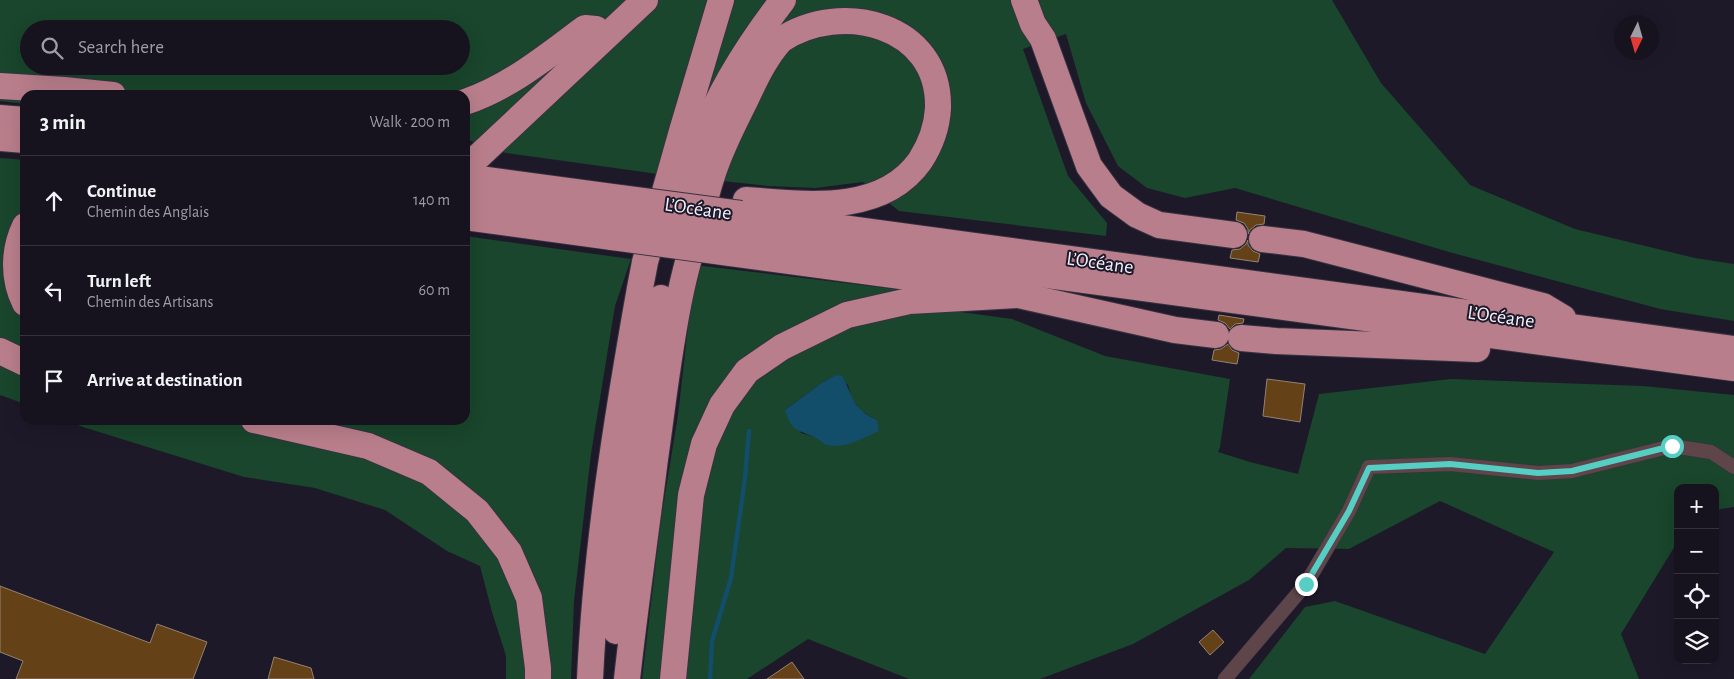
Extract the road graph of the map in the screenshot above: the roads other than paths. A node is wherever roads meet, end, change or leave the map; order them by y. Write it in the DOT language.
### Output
graph roads {
  1 [pos="626,0"];
  2 [pos="645,0"];
  3 [pos="783,0"];
  4 [pos="1024,0"];
  5 [pos="1039,0"];
  6 [pos="722,6"];
  7 [pos="596,29"];
  8 [pos="1043,38"];
  9 [pos="0,86"];
  10 [pos="64,90"];
  11 [pos="470,100"];
  12 [pos="0,118"];
  13 [pos="20,120"];
  14 [pos="0,138"];
  15 [pos="20,140"];
  16 [pos="470,145"];
  17 [pos="470,164"];
  18 [pos="470,180"];
  19 [pos="470,198"];
  20 [pos="504,202"];
  21 [pos="470,215"];
  22 [pos="617,218"];
  23 [pos="737,225"];
  24 [pos="1234,235"];
  25 [pos="1262,239"];
  26 [pos="20,240"];
  27 [pos="20,293"];
  28 [pos="1018,295"];
  29 [pos="1569,336"];
  30 [pos="0,343"];
  31 [pos="1734,349"];
  32 [pos="0,351"];
  33 [pos="20,351"];
  34 [pos="20,361"];
  35 [pos="1734,368"];
  36 [pos="276,425"];
  37 [pos="1734,468"];
  38 [pos="538,679"];
  39 [pos="590,679"];
  40 [pos="613,679"];
  41 [pos="627,679"];
  42 [pos="673,679"];
  43 [pos="1225,679"];
  1 -- 7 [label="highway"];
  2 -- 17 [label="highway"];
  3 -- 40 [label="highway"];
  4 -- 8 [label="highway"];
  5 -- 8 [label="highway"];
  6 -- 39 [label="highway"];
  7 -- 11 [label="highway"];
  7 -- 16 [label="highway"];
  8 -- 24 [label="highway"];
  9 -- 10 [label="highway"];
  12 -- 13 [label="highway"];
  14 -- 15 [label="highway"];
  18 -- 20 [label="highway, L’Océane"];
  19 -- 20 [label="highway, L’Océane"];
  20 -- 21 [label="highway"];
  20 -- 22 [label="highway, L’Océane"];
  22 -- 23 [label="highway, L’Océane, bridge"];
  22 -- 23 [label="highway, L’Océane, bridge"];
  23 -- 28 [label="highway"];
  23 -- 29 [label="highway, L’Océane"];
  23 -- 41 [label="highway"];
  25 -- 29 [label="highway"];
  26 -- 27 [label="highway"];
  28 -- 29 [label="highway"];
  28 -- 42 [label="highway"];
  29 -- 31 [label="highway, L’Océane"];
  29 -- 35 [label="highway, L’Océane"];
  30 -- 33 [label="highway"];
  32 -- 34 [label="highway"];
  36 -- 38 [label="highway"];
  37 -- 43 [label="street"];
}
